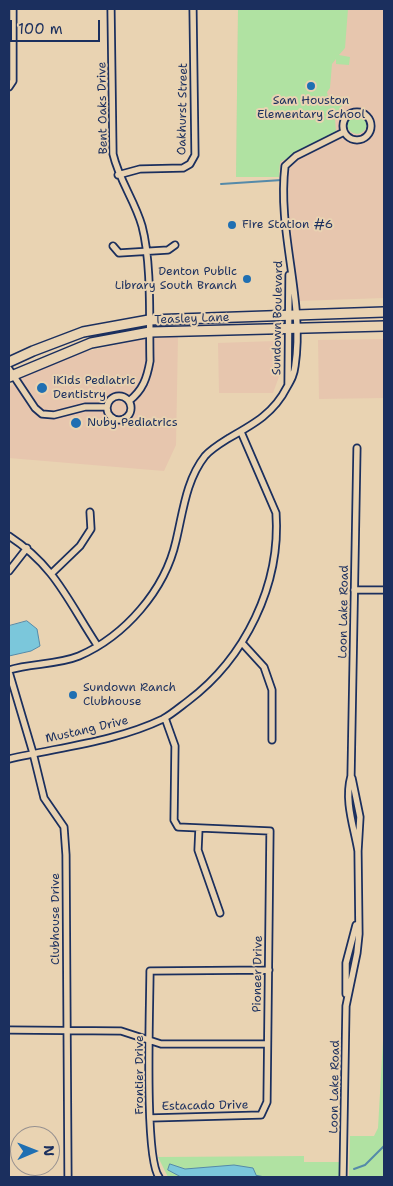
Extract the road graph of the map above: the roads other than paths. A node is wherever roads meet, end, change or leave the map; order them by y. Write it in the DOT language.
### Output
graph roads {
  1 [pos="13,9"];
  2 [pos="111,9"];
  3 [pos="193,9"];
  4 [pos="9,87"];
  5 [pos="344,132"];
  6 [pos="118,175"];
  7 [pos="175,244"];
  8 [pos="113,246"];
  9 [pos="146,252"];
  10 [pos="384,312"];
  11 [pos="293,315"];
  12 [pos="149,320"];
  13 [pos="384,326"];
  14 [pos="293,328"];
  15 [pos="150,332"];
  16 [pos="9,362"];
  17 [pos="10,373"];
  18 [pos="129,401"];
  19 [pos="107,407"];
  20 [pos="240,432"];
  21 [pos="357,448"];
  22 [pos="90,512"];
  23 [pos="9,536"];
  24 [pos="27,548"];
  25 [pos="9,571"];
  26 [pos="52,573"];
  27 [pos="354,590"];
  28 [pos="384,590"];
  29 [pos="243,644"];
  30 [pos="97,645"];
  31 [pos="9,671"];
  32 [pos="165,718"];
  33 [pos="272,740"];
  34 [pos="34,753"];
  35 [pos="9,759"];
  36 [pos="199,828"];
  37 [pos="220,913"];
  38 [pos="268,970"];
  39 [pos="67,1029"];
  40 [pos="9,1030"];
  41 [pos="150,1040"];
  42 [pos="267,1044"];
  43 [pos="261,1115"];
  44 [pos="150,1118"];
  45 [pos="68,1177"];
  46 [pos="159,1177"];
  47 [pos="343,1177"];
  1 -- 4 [label="street"];
  2 -- 6 [label="street, Bent Oaks Drive"];
  3 -- 6 [label="street, Oakhurst Street"];
  5 -- 5 [label="street"];
  5 -- 11 [label="street, Sundown Boulevard"];
  6 -- 9 [label="street, Bent Oaks Drive"];
  7 -- 9 [label="street"];
  8 -- 9 [label="street"];
  9 -- 12 [label="street, Bent Oaks Drive"];
  10 -- 11 [label="main road, Teasley Lane"];
  11 -- 12 [label="main road, Teasley Lane"];
  11 -- 14 [label="street, Sundown Boulevard"];
  12 -- 15 [label="street, Bent Oaks Drive"];
  12 -- 16 [label="main road, Teasley Lane"];
  13 -- 14 [label="main road, Teasley Lane"];
  14 -- 15 [label="main road, Teasley Lane"];
  14 -- 20 [label="street, Sundown Boulevard"];
  15 -- 17 [label="main road, Teasley Lane"];
  15 -- 18 [label="street, Bent Oaks Drive"];
  17 -- 19 [label="street"];
  18 -- 19 [label="street"];
  18 -- 19 [label="street"];
  20 -- 29 [label="street, Mustang Drive"];
  20 -- 30 [label="street, Sundown Boulevard"];
  21 -- 27 [label="street, Loon Lake Road"];
  22 -- 26 [label="street"];
  23 -- 24 [label="street"];
  24 -- 25 [label="street"];
  24 -- 26 [label="street"];
  26 -- 30 [label="street"];
  27 -- 28 [label="street"];
  27 -- 47 [label="street, Loon Lake Road"];
  29 -- 32 [label="street, Mustang Drive"];
  29 -- 33 [label="street"];
  30 -- 31 [label="street, Sundown Boulevard"];
  31 -- 34 [label="street, Clubhouse Drive"];
  32 -- 34 [label="street, Mustang Drive"];
  32 -- 36 [label="street"];
  34 -- 35 [label="street, Mustang Drive"];
  34 -- 39 [label="street, Clubhouse Drive"];
  36 -- 37 [label="street"];
  36 -- 38 [label="street, Pioneer Drive"];
  38 -- 41 [label="street, Frontier Drive"];
  38 -- 42 [label="street, Pioneer Drive"];
  39 -- 40 [label="street"];
  39 -- 41 [label="street"];
  39 -- 45 [label="street, Clubhouse Drive"];
  41 -- 42 [label="street"];
  41 -- 44 [label="street, Frontier Drive"];
  42 -- 43 [label="street, Pioneer Drive"];
  43 -- 44 [label="street, Estacado Drive"];
  44 -- 46 [label="street, Frontier Drive"];
}
